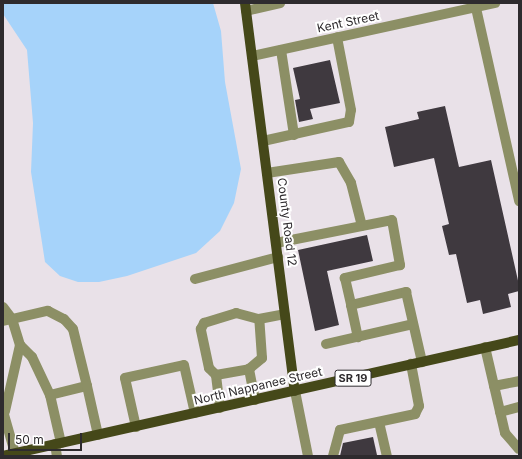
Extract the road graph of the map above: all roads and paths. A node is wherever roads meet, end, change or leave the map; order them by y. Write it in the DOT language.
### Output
graph roads {
  1 [pos="280,3"];
  2 [pos="495,3"];
  3 [pos="246,7"];
  4 [pos="476,8"];
  5 [pos="337,38"];
  6 [pos="281,50"];
  7 [pos="252,56"];
  8 [pos="294,135"];
  9 [pos="263,141"];
  10 [pos="267,173"];
  11 [pos="519,201"];
  12 [pos="362,226"];
  13 [pos="276,243"];
  14 [pos="278,257"];
  15 [pos="195,278"];
  16 [pos="351,306"];
  17 [pos="3,307"];
  18 [pos="285,314"];
  19 [pos="259,319"];
  20 [pos="7,320"];
  21 [pos="413,324"];
  22 [pos="358,337"];
  23 [pos="519,340"];
  24 [pos="326,344"];
  25 [pos="20,345"];
  26 [pos="485,348"];
  27 [pos="422,362"];
  28 [pos="411,364"];
  29 [pos="249,369"];
  30 [pos="216,376"];
  31 [pos="519,380"];
  32 [pos="87,386"];
  33 [pos="494,386"];
  34 [pos="295,391"];
  35 [pos="50,395"];
  36 [pos="255,400"];
  37 [pos="519,407"];
  38 [pos="220,408"];
  39 [pos="4,411"];
  40 [pos="500,412"];
  41 [pos="195,413"];
  42 [pos="379,422"];
  43 [pos="136,426"];
  44 [pos="98,435"];
  45 [pos="58,444"];
  46 [pos="519,450"];
  47 [pos="15,453"];
  48 [pos="3,456"];
  49 [pos="57,456"];
  50 [pos="308,456"];
  51 [pos="333,456"];
  52 [pos="387,456"];
  1 -- 3 [label="street"];
  2 -- 4 [label="street, Kent Street"];
  3 -- 7 [label="main road, County Road 12"];
  4 -- 5 [label="street, Kent Street"];
  4 -- 11 [label="street"];
  5 -- 6 [label="street, Kent Street"];
  5 -- 8 [label="street"];
  6 -- 7 [label="street, Kent Street"];
  6 -- 8 [label="street"];
  7 -- 9 [label="main road, County Road 12"];
  8 -- 9 [label="street"];
  9 -- 10 [label="main road, County Road 12"];
  10 -- 12 [label="street"];
  10 -- 13 [label="main road, County Road 12"];
  12 -- 13 [label="street"];
  12 -- 16 [label="street"];
  13 -- 14 [label="main road, County Road 12"];
  14 -- 15 [label="street"];
  14 -- 18 [label="main road, County Road 12"];
  16 -- 21 [label="street"];
  16 -- 22 [label="street"];
  17 -- 20 [label="street"];
  18 -- 19 [label="street"];
  18 -- 34 [label="main road, County Road 12"];
  19 -- 29 [label="street"];
  19 -- 30 [label="street"];
  20 -- 25 [label="street"];
  20 -- 32 [label="street"];
  21 -- 22 [label="street"];
  21 -- 27 [label="street"];
  22 -- 24 [label="street"];
  23 -- 26 [label="main road, North Nappanee Street / SR 19"];
  25 -- 35 [label="street"];
  25 -- 39 [label="street"];
  26 -- 27 [label="main road, North Nappanee Street / SR 19"];
  26 -- 33 [label="street"];
  27 -- 28 [label="main road, North Nappanee Street / SR 19"];
  28 -- 34 [label="main road, North Nappanee Street / SR 19"];
  28 -- 42 [label="street"];
  29 -- 30 [label="street"];
  29 -- 36 [label="street"];
  30 -- 38 [label="street"];
  31 -- 33 [label="street"];
  32 -- 35 [label="street"];
  32 -- 44 [label="street"];
  33 -- 40 [label="street"];
  34 -- 36 [label="main road, North Nappanee Street / SR 19"];
  34 -- 50 [label="street"];
  35 -- 45 [label="street"];
  36 -- 38 [label="main road, North Nappanee Street / SR 19"];
  37 -- 40 [label="street"];
  38 -- 41 [label="main road, North Nappanee Street / SR 19"];
  39 -- 47 [label="street"];
  40 -- 46 [label="street"];
  41 -- 43 [label="main road, North Nappanee Street / SR 19"];
  41 -- 43 [label="street"];
  42 -- 51 [label="street"];
  42 -- 52 [label="street"];
  43 -- 44 [label="main road, North Nappanee Street / SR 19"];
  44 -- 45 [label="main road, North Nappanee Street / SR 19"];
  45 -- 47 [label="main road, North Nappanee Street / SR 19"];
  45 -- 49 [label="street"];
  47 -- 48 [label="main road, North Nappanee Street / SR 19"];
}
